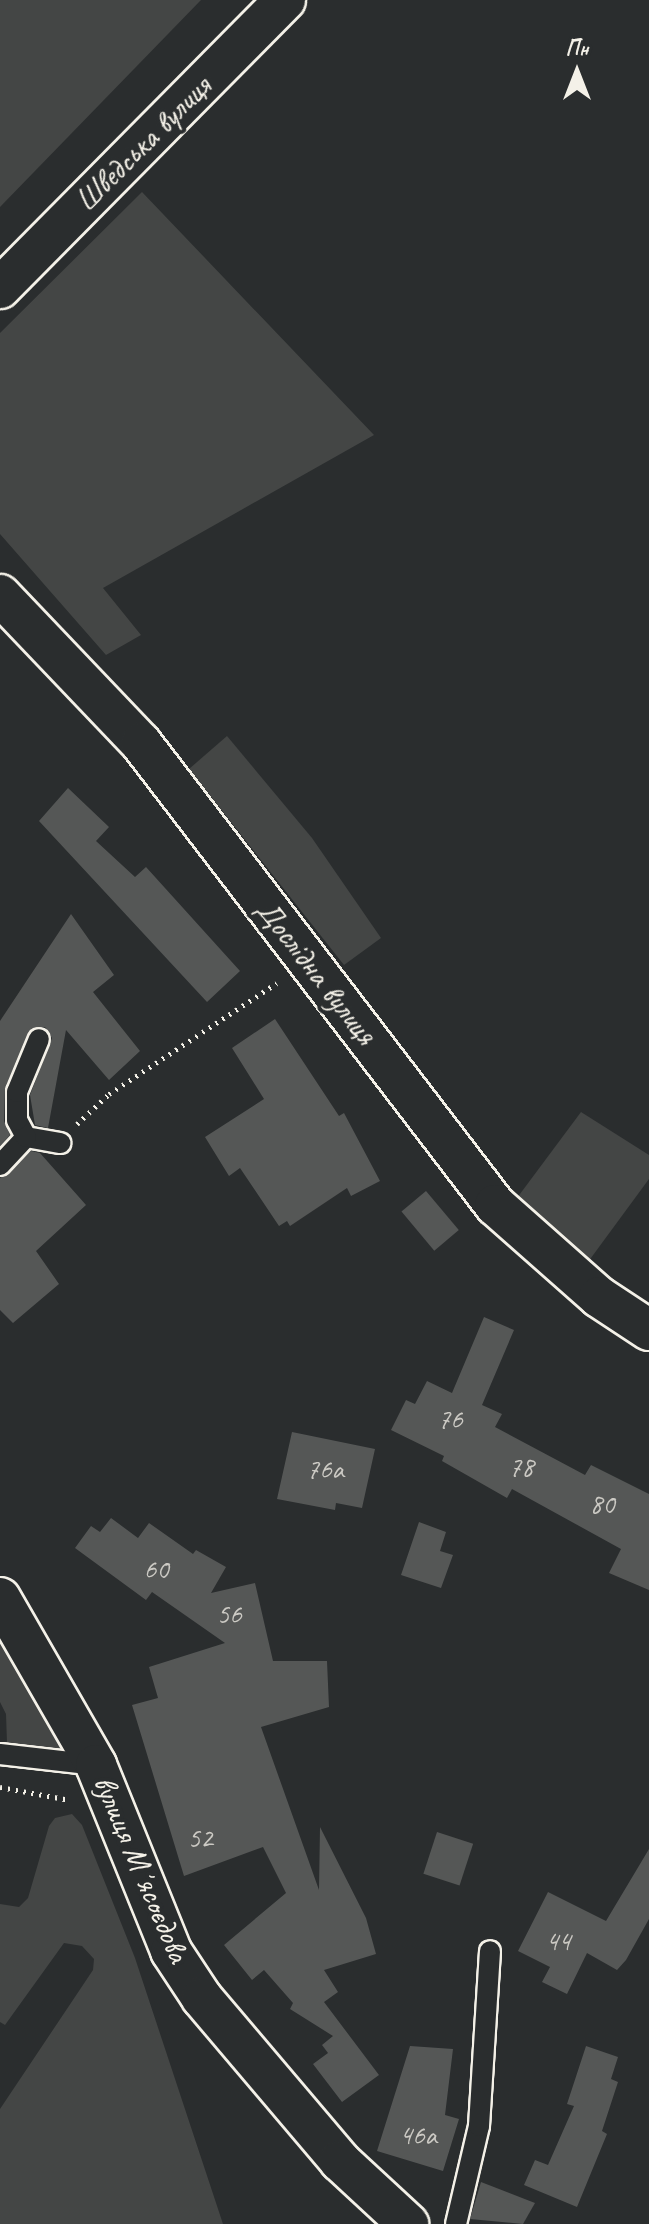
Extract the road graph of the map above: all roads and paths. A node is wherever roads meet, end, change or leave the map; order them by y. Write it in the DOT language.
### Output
graph roads {
  1 [pos="285,0"];
  2 [pos="0,288"];
  3 [pos="0,595"];
  4 [pos="308,962"];
  5 [pos="39,1039"];
  6 [pos="26,1137"];
  7 [pos="60,1143"];
  8 [pos="0,1165"];
  9 [pos="649,1330"];
  10 [pos="0,1598"];
  11 [pos="0,1754"];
  12 [pos="96,1765"];
  13 [pos="0,1787"];
  14 [pos="113,1808"];
  15 [pos="490,1951"];
  16 [pos="408,2224"];
  17 [pos="456,2224"];
  1 -- 2 [label="street, Шведська вулиця"];
  3 -- 4 [label="street, Дослідна вулиця"];
  4 -- 7 [label="path"];
  4 -- 9 [label="street, Дослідна вулиця"];
  5 -- 6 [label="lane"];
  6 -- 7 [label="lane"];
  6 -- 8 [label="lane"];
  10 -- 12 [label="street, вулиця Мʼясоєдова"];
  11 -- 12 [label="lane"];
  12 -- 14 [label="street, вулиця Мʼясоєдова"];
  13 -- 14 [label="path"];
  14 -- 16 [label="street, вулиця Мʼясоєдова"];
  15 -- 17 [label="lane"];
}
